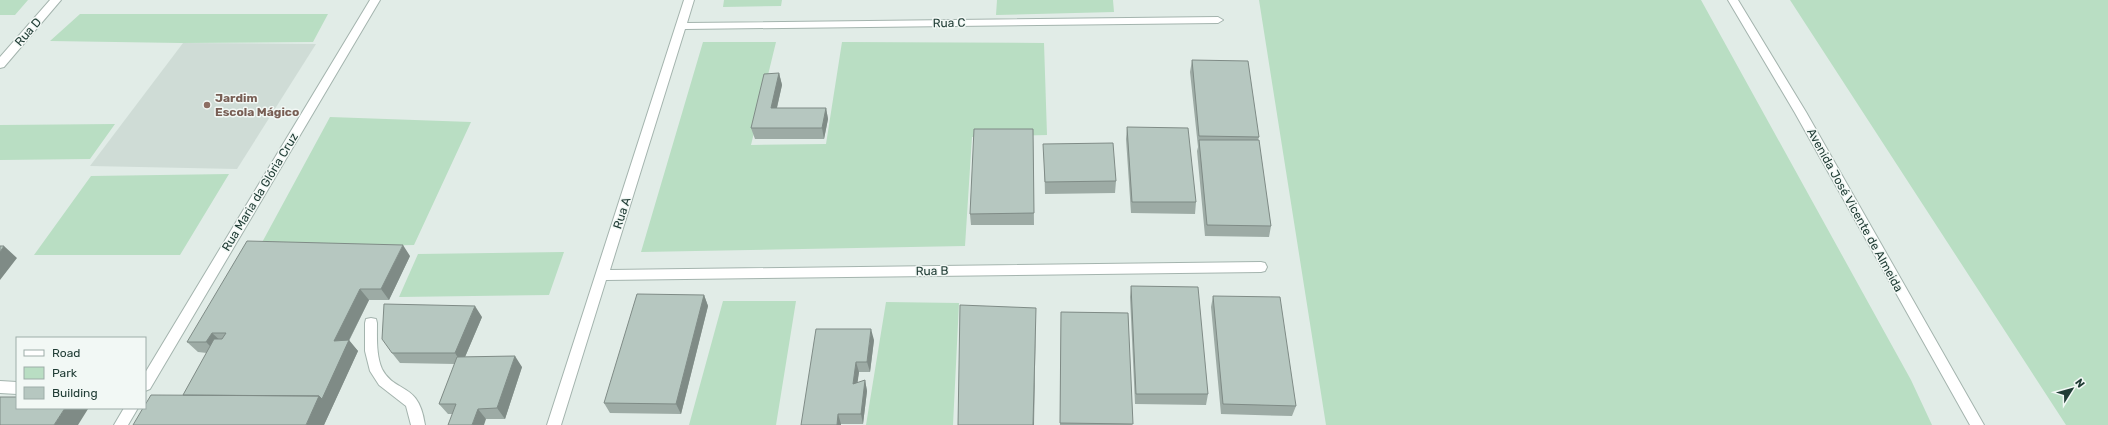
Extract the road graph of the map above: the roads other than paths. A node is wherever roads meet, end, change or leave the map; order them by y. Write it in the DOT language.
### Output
graph roads {
  1 [pos="56,0"];
  2 [pos="375,0"];
  3 [pos="689,0"];
  4 [pos="1733,0"];
  5 [pos="1218,20"];
  6 [pos="681,26"];
  7 [pos="0,48"];
  8 [pos="14,48"];
  9 [pos="0,64"];
  10 [pos="1261,267"];
  11 [pos="602,275"];
  12 [pos="371,323"];
  13 [pos="146,383"];
  14 [pos="0,387"];
  15 [pos="16,388"];
  16 [pos="130,409"];
  17 [pos="1975,424"];
  18 [pos="121,425"];
  19 [pos="418,425"];
  20 [pos="554,425"];
  1 -- 8 [label="street, Rua D"];
  2 -- 13 [label="street, Rua Maria da Glória Cruz"];
  3 -- 6 [label="street, Rua A"];
  4 -- 17 [label="street, Avenida José Vicente de Almeida"];
  5 -- 6 [label="street, Rua C"];
  6 -- 11 [label="street, Rua A"];
  7 -- 8 [label="street"];
  8 -- 9 [label="street, Rua D"];
  10 -- 11 [label="street, Rua B"];
  11 -- 20 [label="street, Rua A"];
  12 -- 19 [label="street"];
  14 -- 15 [label="street"];
  16 -- 18 [label="street"];
}
